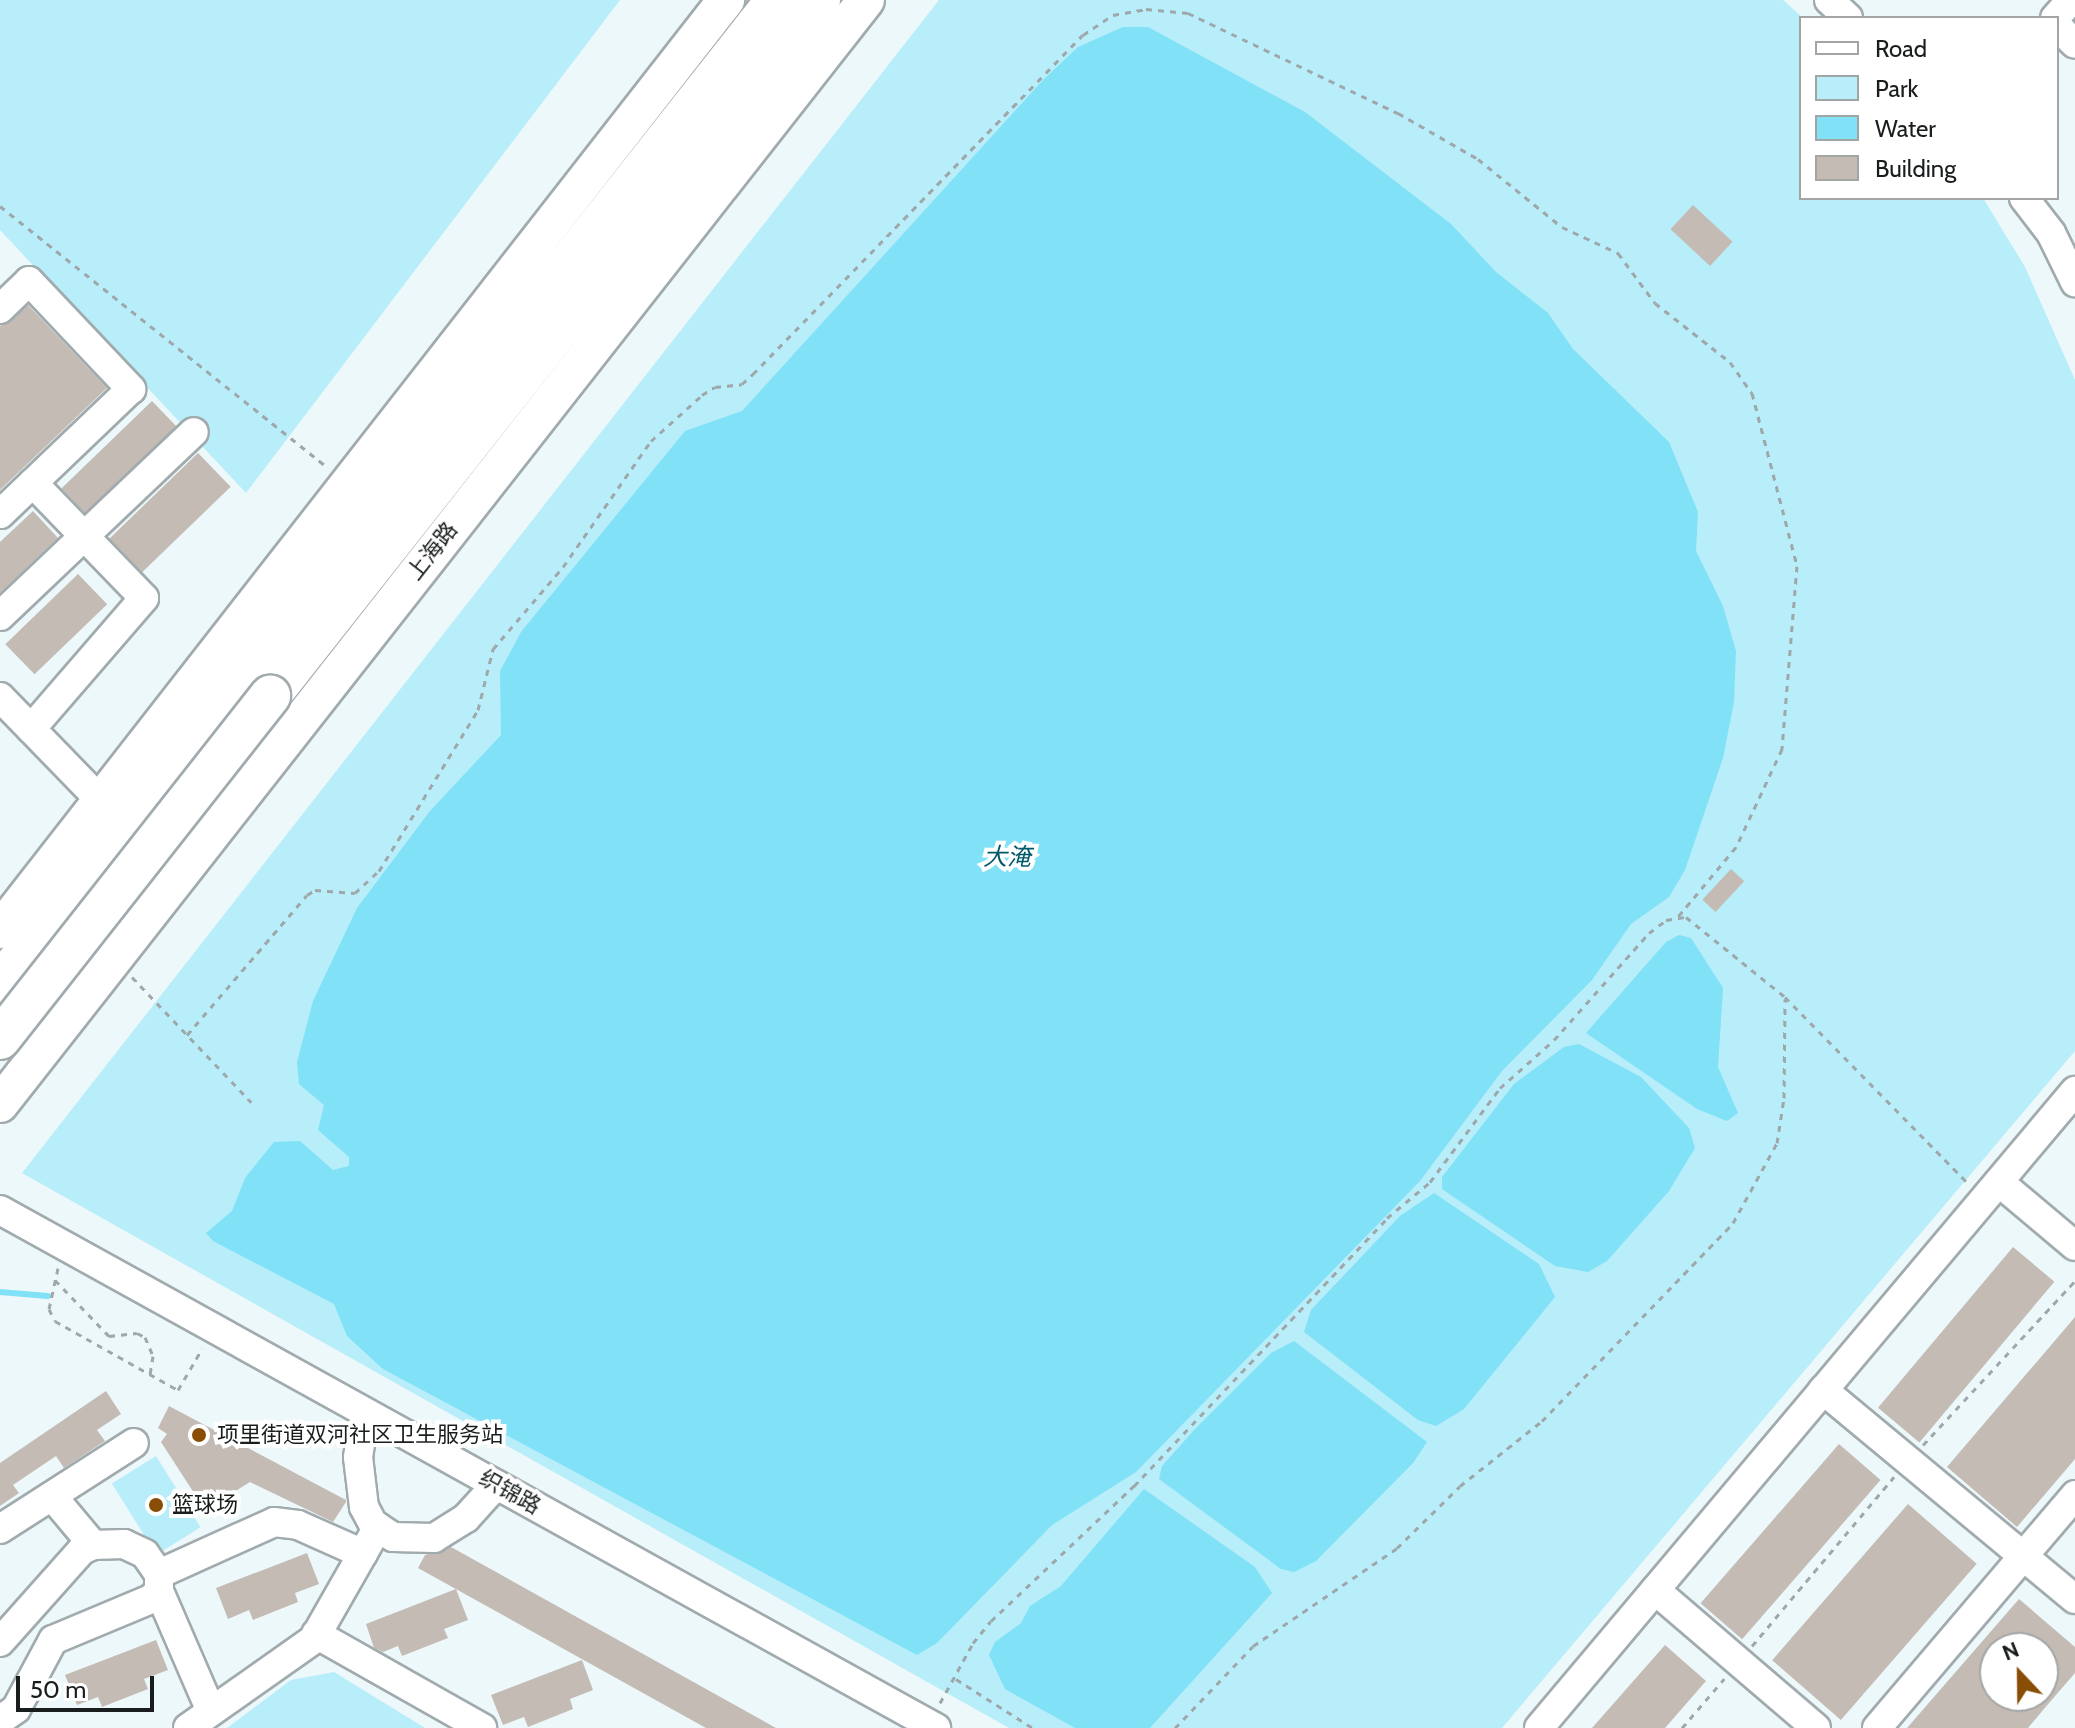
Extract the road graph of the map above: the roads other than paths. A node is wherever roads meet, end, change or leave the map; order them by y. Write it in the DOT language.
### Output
graph roads {
  1 [pos="726,0"];
  2 [pos="776,0"];
  3 [pos="820,0"];
  4 [pos="866,0"];
  5 [pos="1829,0"];
  6 [pos="2058,11"];
  7 [pos="1846,16"];
  8 [pos="2075,44"];
  9 [pos="2026,200"];
  10 [pos="2075,282"];
  11 [pos="0,309"];
  12 [pos="194,432"];
  13 [pos="33,483"];
  14 [pos="0,514"];
  15 [pos="84,536"];
  16 [pos="0,616"];
  17 [pos="257,686"];
  18 [pos="12,718"];
  19 [pos="102,802"];
  20 [pos="0,930"];
  21 [pos="0,984"];
  22 [pos="58,1027"];
  23 [pos="0,1038"];
  24 [pos="2075,1091"];
  25 [pos="0,1104"];
  26 [pos="1991,1190"];
  27 [pos="0,1210"];
  28 [pos="2075,1246"];
  29 [pos="1823,1390"];
  30 [pos="365,1413"];
  31 [pos="134,1443"];
  32 [pos="496,1485"];
  33 [pos="2075,1495"];
  34 [pos="52,1496"];
  35 [pos="378,1527"];
  36 [pos="0,1529"];
  37 [pos="93,1545"];
  38 [pos="363,1554"];
  39 [pos="2023,1556"];
  40 [pos="159,1582"];
  41 [pos="1655,1590"];
  42 [pos="2075,1599"];
  43 [pos="6,1624"];
  44 [pos="316,1634"];
  45 [pos="49,1648"];
  46 [pos="211,1711"];
  47 [pos="0,1720"];
  48 [pos="931,1726"];
  49 [pos="188,1728"];
  50 [pos="482,1728"];
  51 [pos="1539,1728"];
  52 [pos="1816,1728"];
  53 [pos="1877,1728"];
  1 -- 19 [label="main road"];
  2 -- 17 [label="highway, 上海路"];
  3 -- 17 [label="highway, 上海路"];
  4 -- 22 [label="main road, 上海路"];
  5 -- 7 [label="street"];
  6 -- 8 [label="street"];
  9 -- 10 [label="street"];
  11 -- 13 [label="street"];
  12 -- 15 [label="street"];
  13 -- 14 [label="street"];
  13 -- 15 [label="street"];
  15 -- 16 [label="street"];
  15 -- 18 [label="street"];
  17 -- 21 [label="highway, 上海路"];
  17 -- 23 [label="highway, 上海路, bridge"];
  18 -- 19 [label="street"];
  19 -- 20 [label="main road"];
  22 -- 23 [label="main road"];
  22 -- 25 [label="main road, 上海路"];
  24 -- 26 [label="street"];
  26 -- 28 [label="street"];
  26 -- 29 [label="street"];
  27 -- 30 [label="street, 织锦路"];
  29 -- 39 [label="street"];
  29 -- 41 [label="street"];
  30 -- 32 [label="street, 织锦路"];
  30 -- 35 [label="street"];
  31 -- 34 [label="street"];
  32 -- 35 [label="street"];
  32 -- 48 [label="street, 织锦路"];
  33 -- 39 [label="street"];
  34 -- 36 [label="street"];
  34 -- 37 [label="street"];
  35 -- 38 [label="street"];
  37 -- 40 [label="street"];
  37 -- 43 [label="street"];
  38 -- 40 [label="street"];
  38 -- 44 [label="street"];
  39 -- 42 [label="street"];
  39 -- 53 [label="street"];
  40 -- 45 [label="street"];
  40 -- 46 [label="street"];
  41 -- 51 [label="street"];
  41 -- 52 [label="street"];
  43 -- 45 [label="street"];
  44 -- 46 [label="street"];
  44 -- 50 [label="street"];
  45 -- 47 [label="street"];
  46 -- 49 [label="street"];
}
